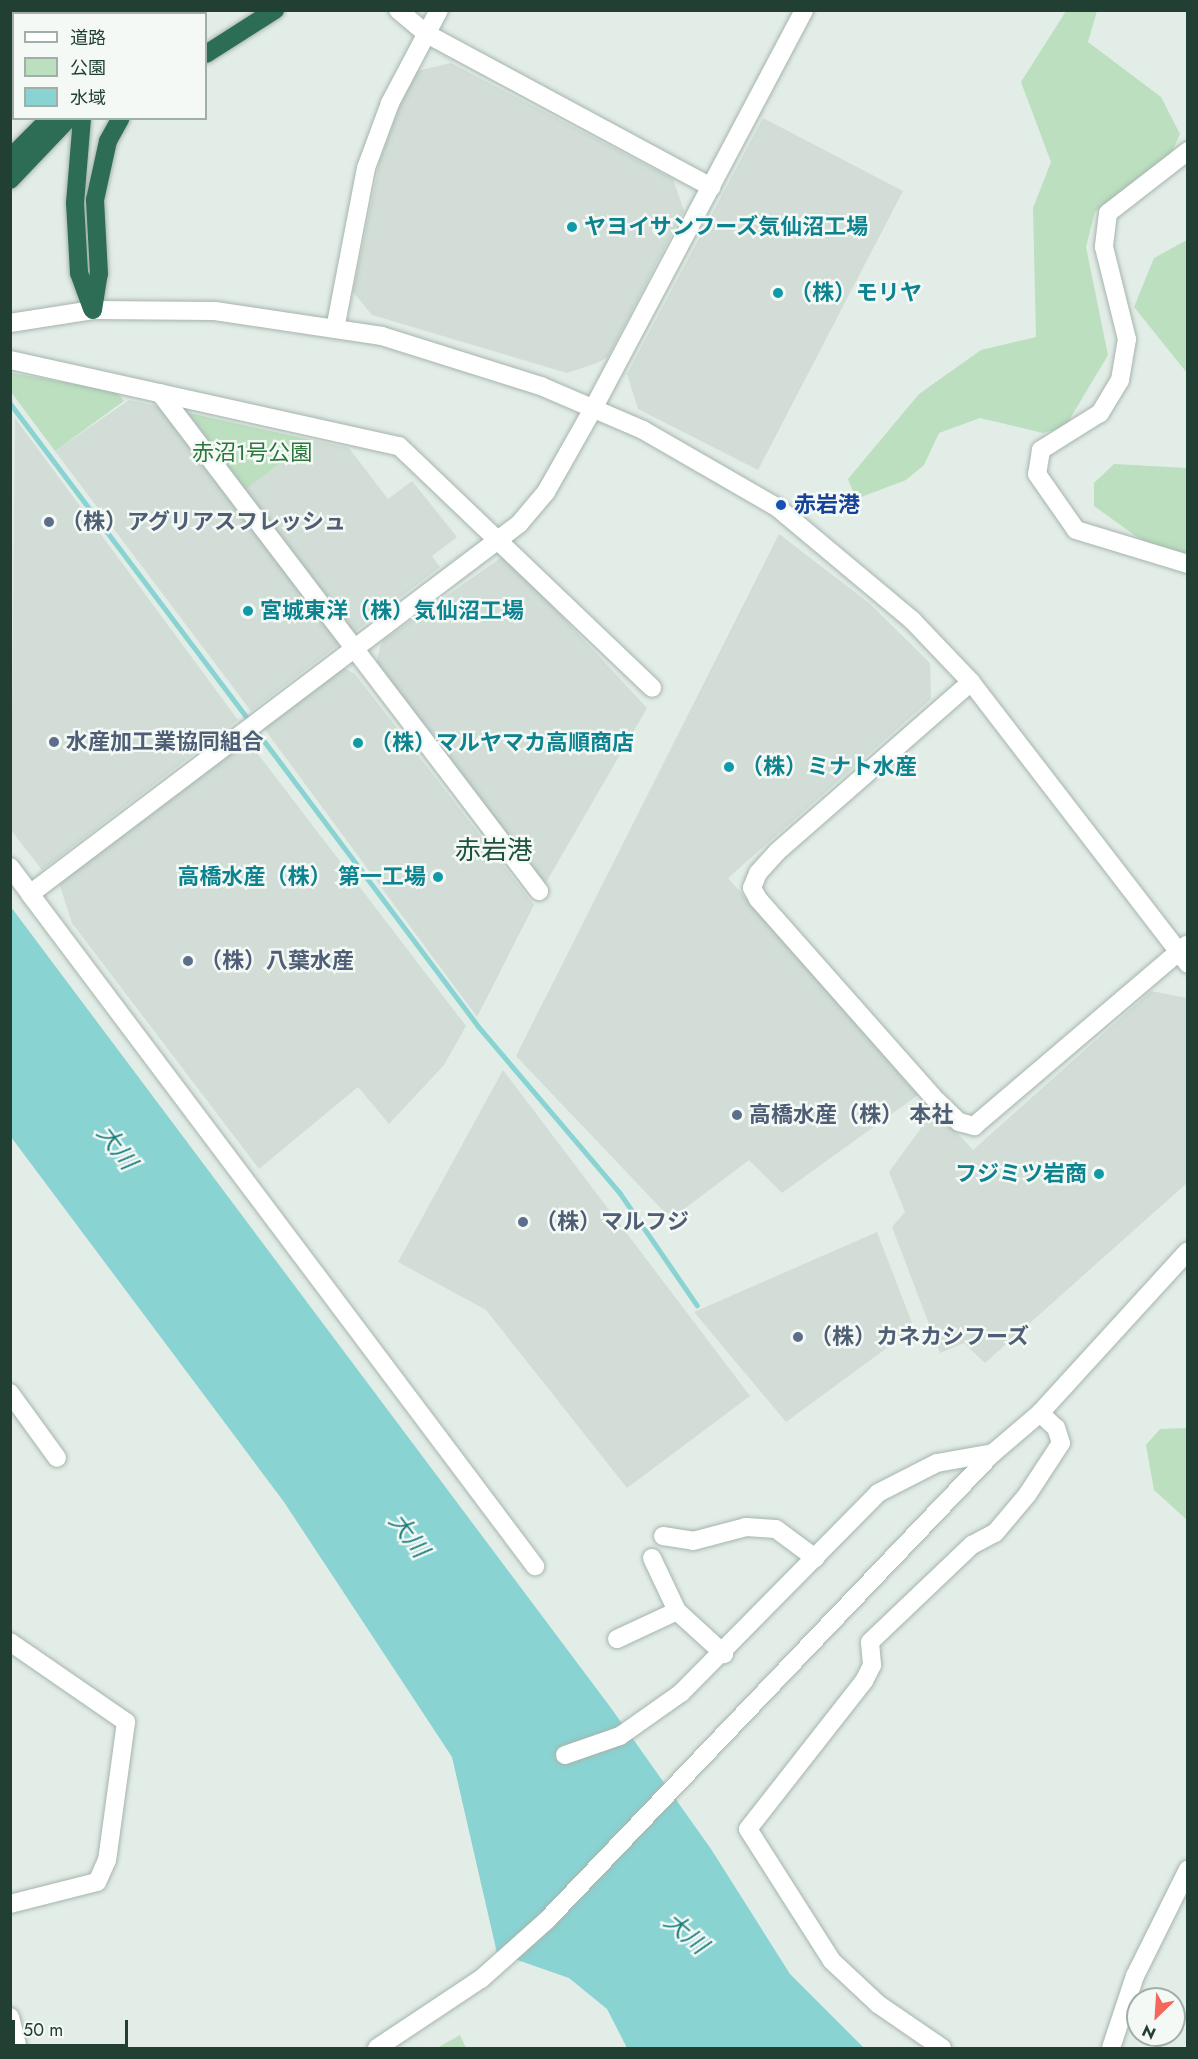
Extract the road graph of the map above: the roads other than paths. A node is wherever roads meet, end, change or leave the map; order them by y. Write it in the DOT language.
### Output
graph roads {
  1 [pos="275,10"];
  2 [pos="398,10"];
  3 [pos="440,10"];
  4 [pos="804,10"];
  5 [pos="427,34"];
  6 [pos="207,53"];
  7 [pos="48,120"];
  8 [pos="67,120"];
  9 [pos="82,120"];
  10 [pos="120,120"];
  11 [pos="1188,151"];
  12 [pos="10,158"];
  13 [pos="10,180"];
  14 [pos="711,187"];
  15 [pos="93,310"];
  16 [pos="10,323"];
  17 [pos="335,329"];
  18 [pos="10,360"];
  19 [pos="160,393"];
  20 [pos="594,407"];
  21 [pos="499,539"];
  22 [pos="1188,564"];
  23 [pos="354,649"];
  24 [pos="971,682"];
  25 [pos="652,688"];
  26 [pos="10,867"];
  27 [pos="539,891"];
  28 [pos="30,894"];
  29 [pos="1185,954"];
  30 [pos="1188,1251"];
  31 [pos="10,1393"];
  32 [pos="1040,1413"];
  33 [pos="993,1453"];
  34 [pos="57,1458"];
  35 [pos="663,1536"];
  36 [pos="652,1558"];
  37 [pos="815,1558"];
  38 [pos="536,1566"];
  39 [pos="677,1611"];
  40 [pos="617,1639"];
  41 [pos="10,1642"];
  42 [pos="724,1654"];
  43 [pos="565,1755"];
  44 [pos="1188,1869"];
  45 [pos="10,1904"];
  46 [pos="10,2018"];
  47 [pos="18,2049"];
  48 [pos="377,2049"];
  49 [pos="942,2049"];
  50 [pos="1112,2049"];
  1 -- 6 [label="highway"];
  2 -- 5 [label="street"];
  3 -- 5 [label="street"];
  4 -- 14 [label="street"];
  5 -- 14 [label="street"];
  5 -- 17 [label="street"];
  7 -- 12 [label="highway"];
  8 -- 13 [label="highway"];
  9 -- 15 [label="highway"];
  10 -- 15 [label="highway"];
  11 -- 22 [label="street"];
  14 -- 20 [label="street"];
  15 -- 16 [label="street"];
  15 -- 17 [label="street"];
  17 -- 20 [label="street"];
  18 -- 19 [label="street"];
  19 -- 21 [label="street"];
  19 -- 23 [label="street"];
  20 -- 21 [label="street"];
  20 -- 24 [label="street"];
  21 -- 23 [label="street"];
  21 -- 25 [label="street"];
  23 -- 27 [label="street"];
  23 -- 28 [label="street"];
  24 -- 29 [label="street"];
  24 -- 29 [label="street"];
  26 -- 28 [label="street"];
  28 -- 38 [label="street"];
  30 -- 32 [label="street"];
  31 -- 34 [label="street"];
  32 -- 33 [label="street"];
  32 -- 49 [label="street"];
  33 -- 37 [label="street"];
  33 -- 48 [label="street"];
  35 -- 37 [label="street"];
  36 -- 39 [label="street"];
  37 -- 42 [label="street"];
  39 -- 40 [label="street"];
  39 -- 42 [label="street"];
  41 -- 45 [label="street"];
  42 -- 43 [label="street"];
  44 -- 50 [label="street"];
  46 -- 47 [label="street"];
}
